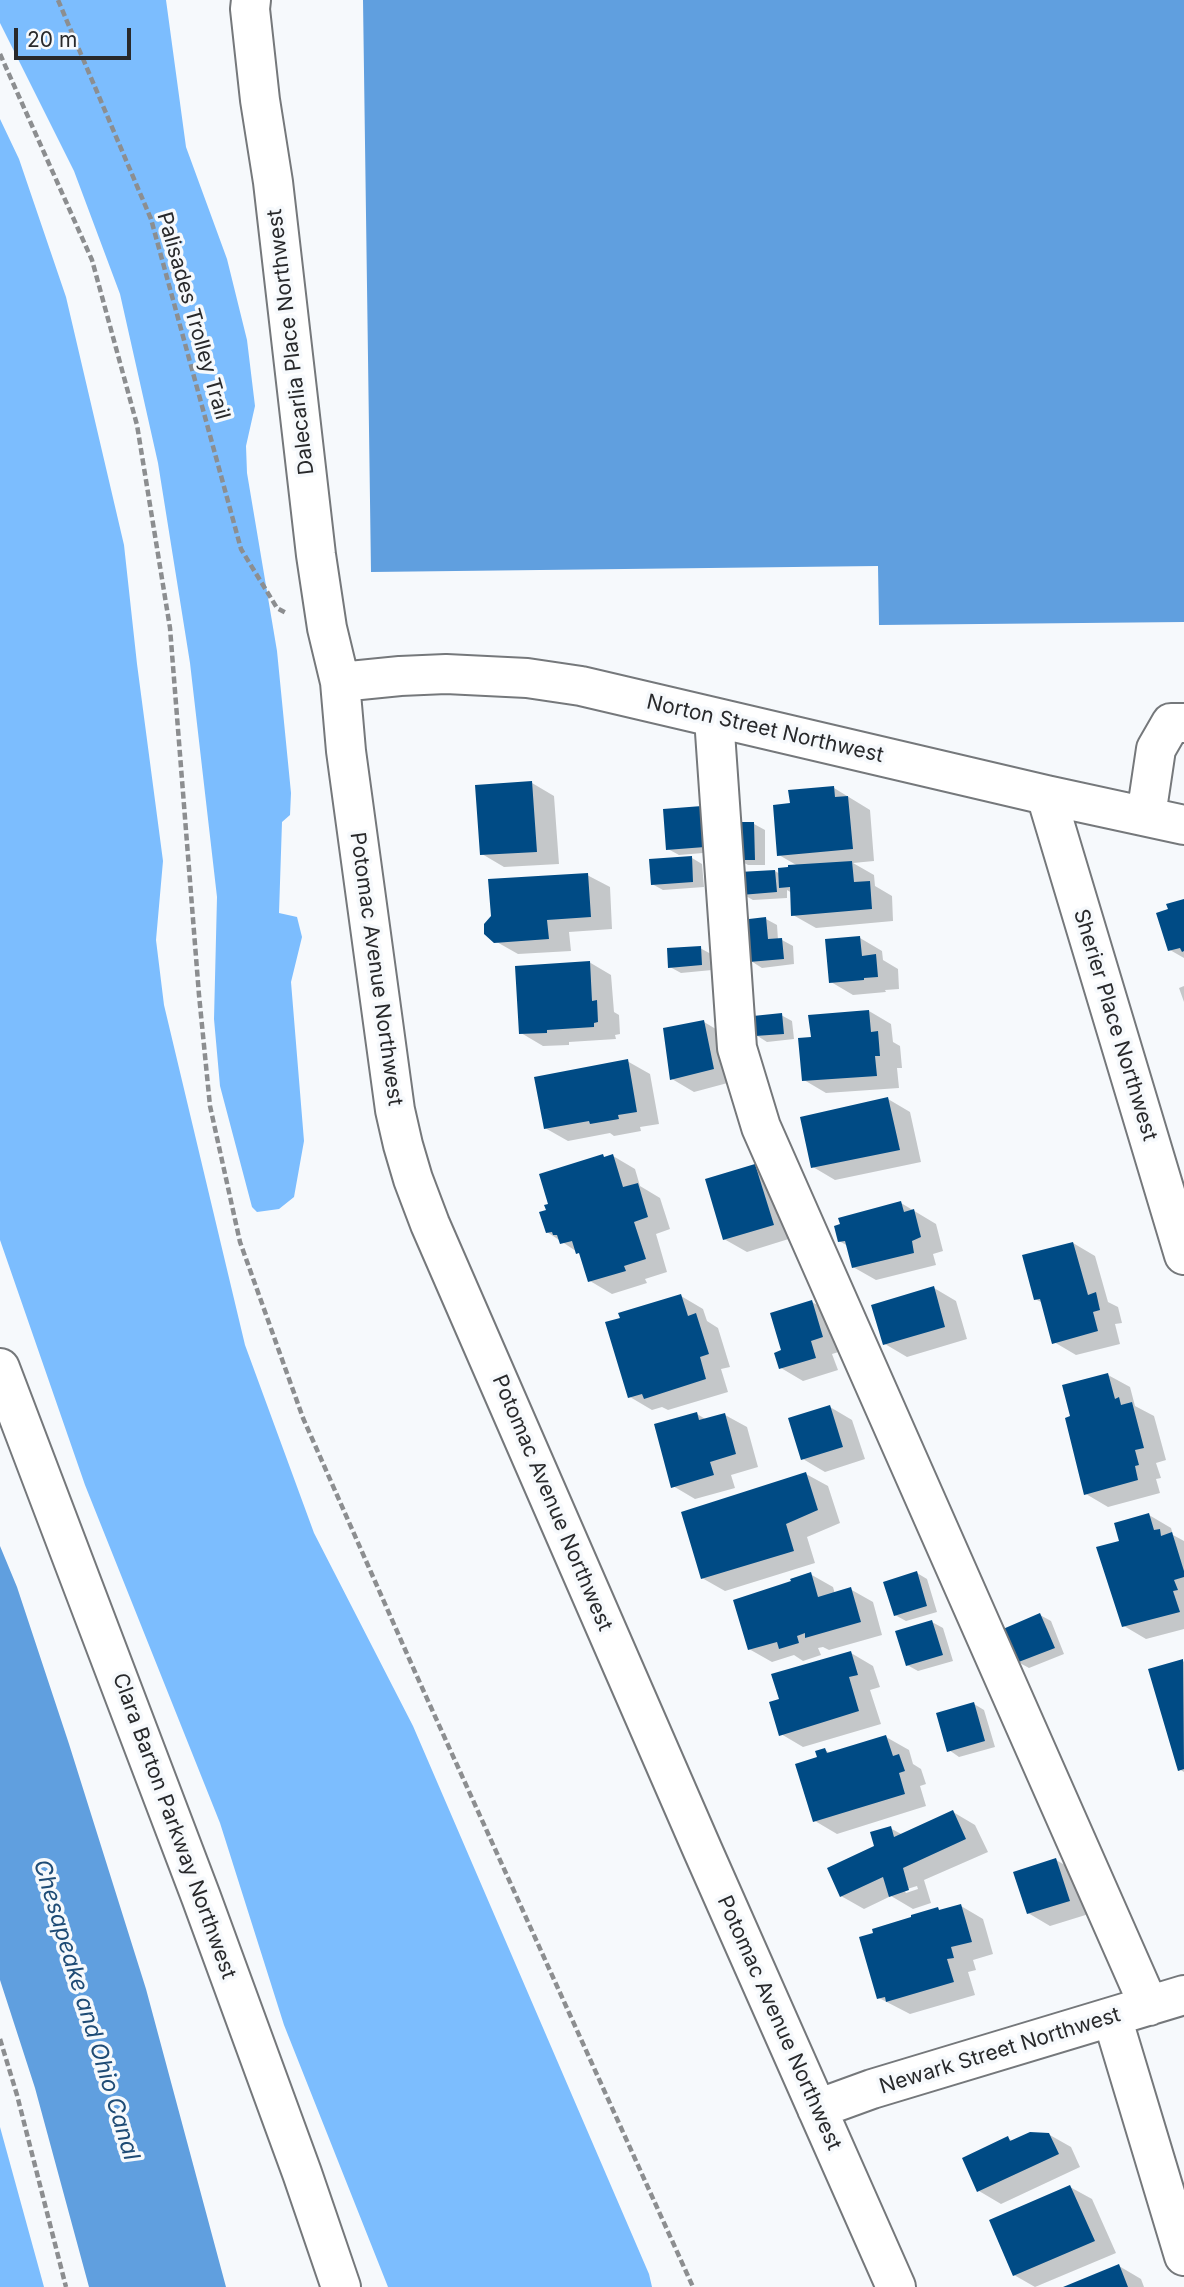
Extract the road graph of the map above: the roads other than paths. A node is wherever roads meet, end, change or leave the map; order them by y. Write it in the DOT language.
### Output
graph roads {
  1 [pos="251,0"];
  2 [pos="340,682"];
  3 [pos="714,718"];
  4 [pos="1184,723"];
  5 [pos="1046,795"];
  6 [pos="1146,816"];
  7 [pos="1184,825"];
  8 [pos="1184,1255"];
  9 [pos="0,1368"];
  10 [pos="1166,2000"];
  11 [pos="1112,2017"];
  12 [pos="817,2109"];
  13 [pos="1184,2256"];
  14 [pos="341,2287"];
  15 [pos="896,2287"];
  1 -- 2 [label="main road, Dalecarlia Place Northwest"];
  2 -- 3 [label="main road, Norton Street Northwest"];
  2 -- 12 [label="main road, Potomac Avenue Northwest"];
  3 -- 5 [label="main road, Norton Street Northwest"];
  3 -- 10 [label="main road"];
  4 -- 6 [label="main road"];
  5 -- 6 [label="main road, Norton Street Northwest"];
  5 -- 8 [label="main road, Sherier Place Northwest"];
  6 -- 7 [label="main road, Norton Street Northwest"];
  9 -- 14 [label="main road, Clara Barton Parkway Northwest"];
  10 -- 11 [label="main road, Newark Street Northwest"];
  11 -- 12 [label="main road, Newark Street Northwest"];
  11 -- 13 [label="main road"];
  12 -- 15 [label="main road, Potomac Avenue Northwest"];
}
